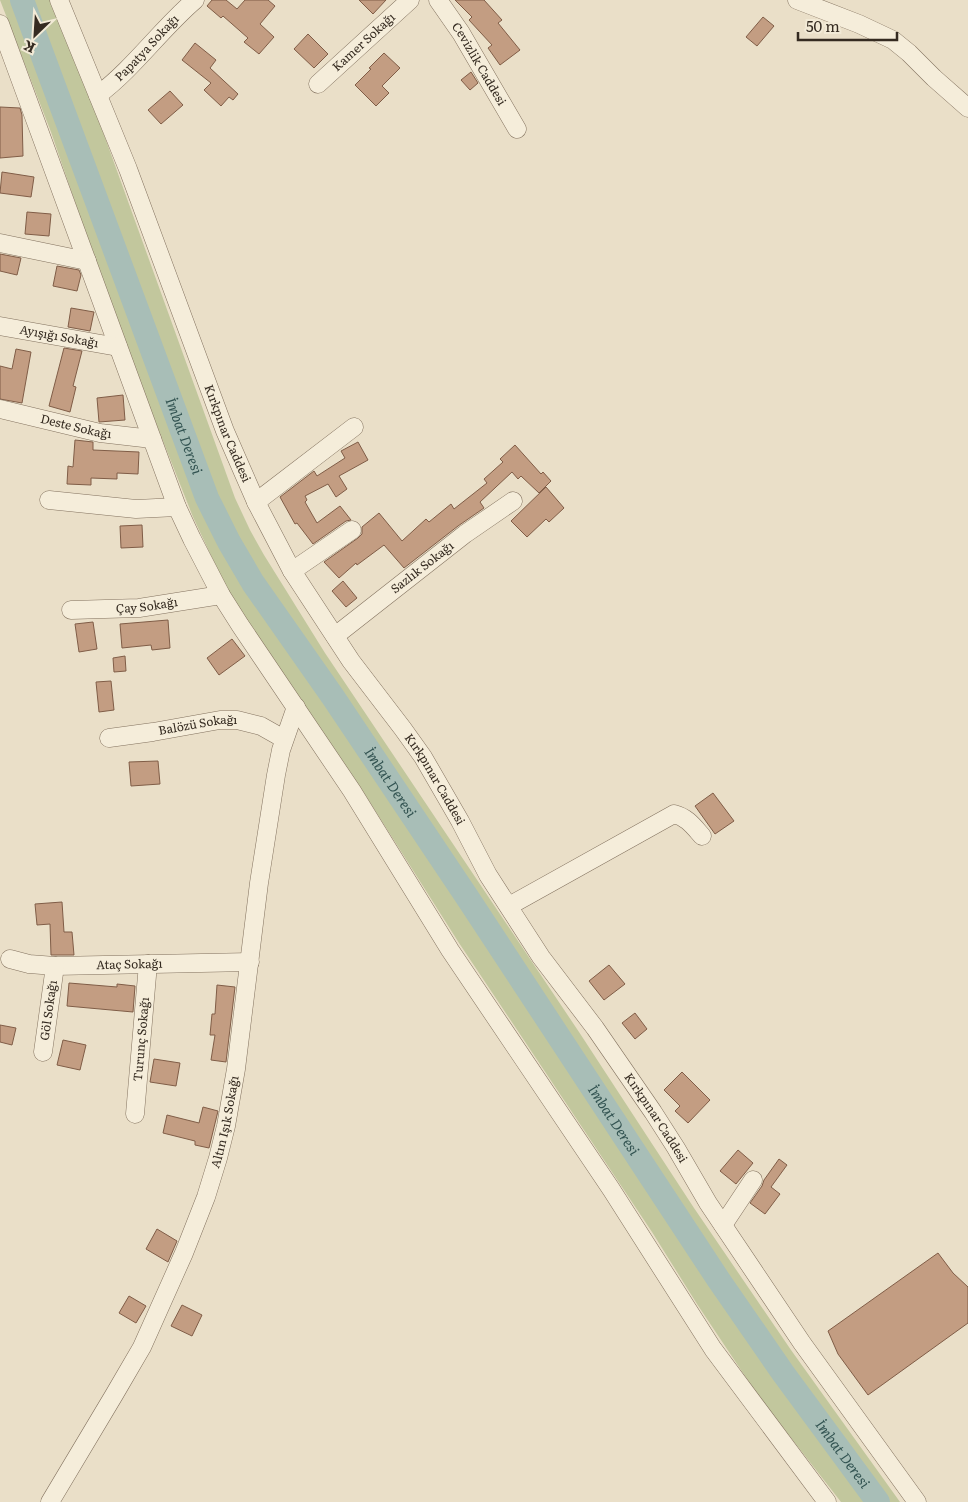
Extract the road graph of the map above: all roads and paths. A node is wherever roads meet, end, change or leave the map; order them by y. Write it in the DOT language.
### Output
graph roads {
  1 [pos="59,0"];
  2 [pos="196,0"];
  3 [pos="410,0"];
  4 [pos="438,0"];
  5 [pos="797,0"];
  6 [pos="0,24"];
  7 [pos="318,84"];
  8 [pos="98,95"];
  9 [pos="968,108"];
  10 [pos="517,129"];
  11 [pos="0,243"];
  12 [pos="87,261"];
  13 [pos="0,326"];
  14 [pos="118,347"];
  15 [pos="0,410"];
  16 [pos="354,427"];
  17 [pos="152,439"];
  18 [pos="49,500"];
  19 [pos="513,501"];
  20 [pos="256,502"];
  21 [pos="177,507"];
  22 [pos="352,530"];
  23 [pos="292,572"];
  24 [pos="221,595"];
  25 [pos="71,610"];
  26 [pos="335,636"];
  27 [pos="296,707"];
  28 [pos="109,738"];
  29 [pos="284,739"];
  30 [pos="702,836"];
  31 [pos="509,906"];
  32 [pos="10,959"];
  33 [pos="250,962"];
  34 [pos="148,964"];
  35 [pos="55,966"];
  36 [pos="42,1052"];
  37 [pos="135,1114"];
  38 [pos="753,1180"];
  39 [pos="723,1225"];
  40 [pos="50,1502"];
  41 [pos="827,1502"];
  42 [pos="917,1502"];
  1 -- 8 [label="street, Kırkpınar Caddesi"];
  2 -- 8 [label="street, Papatya Sokağı"];
  3 -- 7 [label="street, Kamer Sokağı"];
  4 -- 10 [label="street, Cevizlik Caddesi"];
  5 -- 9 [label="street"];
  6 -- 12 [label="street"];
  8 -- 20 [label="street, Kırkpınar Caddesi"];
  11 -- 12 [label="street"];
  12 -- 14 [label="street"];
  13 -- 14 [label="street, Ayışığı Sokağı"];
  14 -- 17 [label="street"];
  15 -- 17 [label="street, Deste Sokağı"];
  16 -- 20 [label="street"];
  17 -- 21 [label="street"];
  18 -- 21 [label="street"];
  19 -- 26 [label="street, Sazlık Sokağı"];
  20 -- 23 [label="street, Kırkpınar Caddesi"];
  21 -- 24 [label="street"];
  22 -- 23 [label="street"];
  23 -- 26 [label="street, Kırkpınar Caddesi"];
  24 -- 25 [label="street, Çay Sokağı"];
  24 -- 27 [label="street"];
  26 -- 31 [label="street, Kırkpınar Caddesi"];
  27 -- 29 [label="street, Altın Işık Sokağı"];
  27 -- 41 [label="street"];
  28 -- 29 [label="street, Balözü Sokağı"];
  29 -- 33 [label="street, Altın Işık Sokağı"];
  30 -- 31 [label="street"];
  31 -- 39 [label="street, Kırkpınar Caddesi"];
  32 -- 35 [label="street, Ataç Sokağı"];
  33 -- 34 [label="street, Ataç Sokağı"];
  33 -- 40 [label="street, Altın Işık Sokağı"];
  34 -- 35 [label="street, Ataç Sokağı"];
  34 -- 37 [label="street, Turunç Sokağı"];
  35 -- 36 [label="street, Göl Sokağı"];
  38 -- 39 [label="street"];
  39 -- 42 [label="street, Kırkpınar Caddesi"];
}
